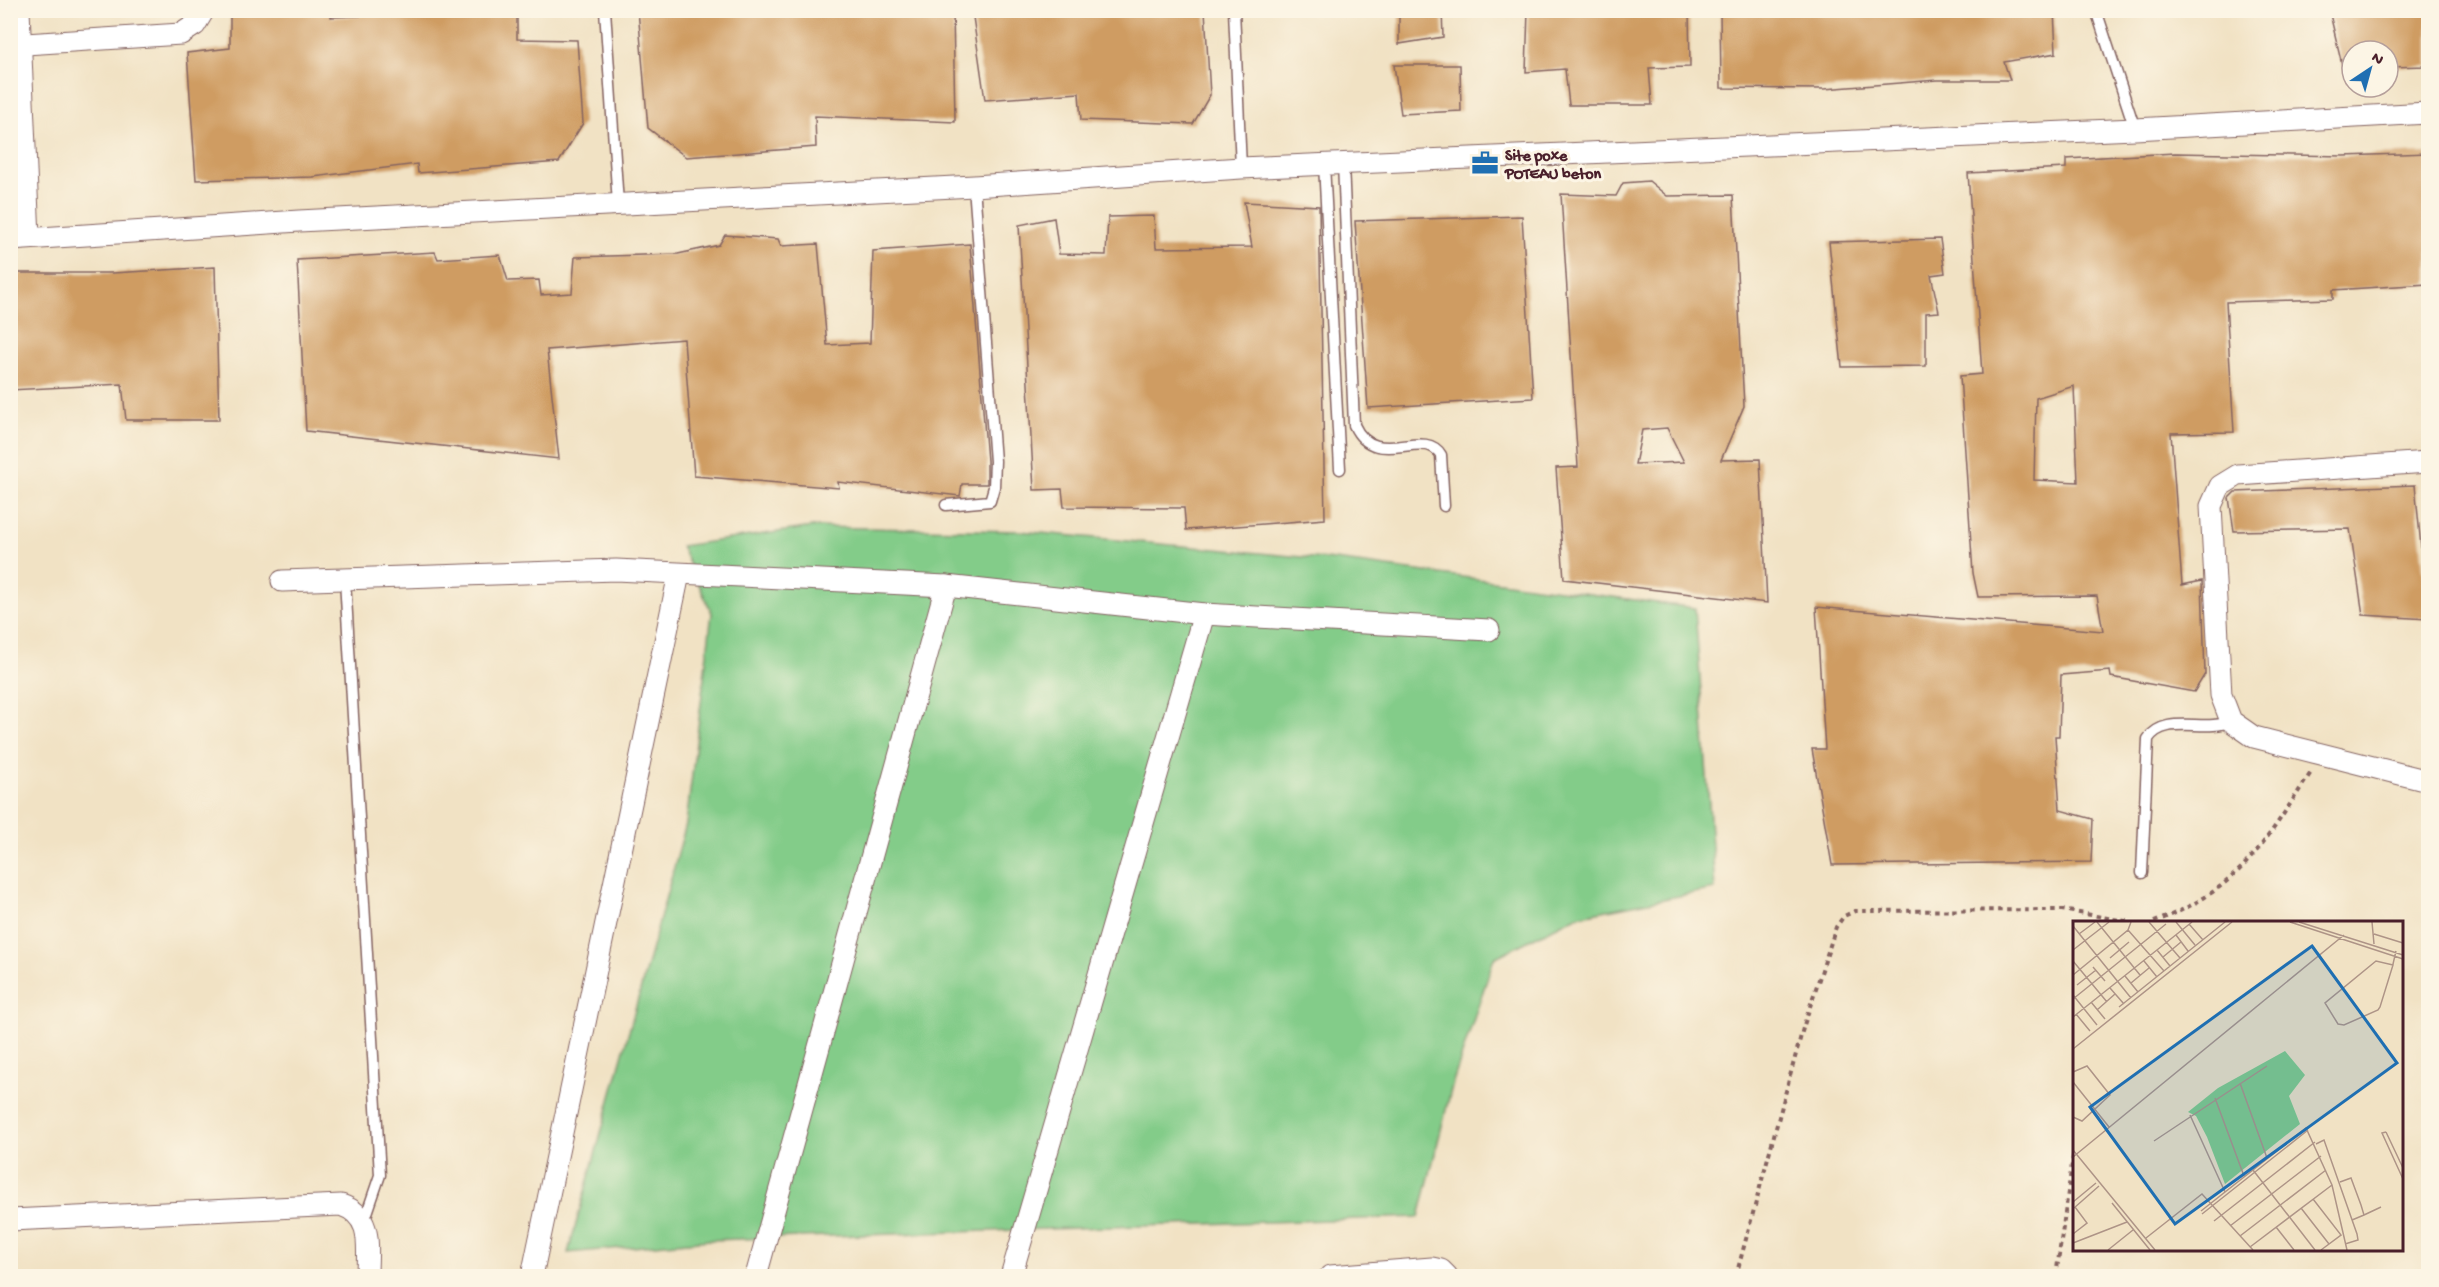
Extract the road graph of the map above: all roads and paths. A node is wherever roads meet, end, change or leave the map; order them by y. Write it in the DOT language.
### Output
graph roads {
  1 [pos="19,10"];
  2 [pos="204,10"];
  3 [pos="605,10"];
  4 [pos="1234,10"];
  5 [pos="2096,10"];
  6 [pos="15,44"];
  7 [pos="2428,113"];
  8 [pos="2135,129"];
  9 [pos="1333,164"];
  10 [pos="1241,168"];
  11 [pos="974,186"];
  12 [pos="618,204"];
  13 [pos="20,239"];
  14 [pos="2428,462"];
  15 [pos="1340,469"];
  16 [pos="946,505"];
  17 [pos="1444,506"];
  18 [pos="679,573"];
  19 [pos="345,580"];
  20 [pos="282,581"];
  21 [pos="946,586"];
  22 [pos="1204,614"];
  23 [pos="1489,630"];
  24 [pos="2231,721"];
  25 [pos="2323,754"];
  26 [pos="2428,781"];
  27 [pos="2142,873"];
  28 [pos="2126,921"];
  29 [pos="2157,921"];
  30 [pos="2073,1157"];
  31 [pos="10,1220"];
  32 [pos="364,1222"];
  33 [pos="367,1276"];
  34 [pos="532,1276"];
  35 [pos="756,1276"];
  36 [pos="1011,1276"];
  37 [pos="1330,1276"];
  38 [pos="1447,1276"];
  39 [pos="1736,1276"];
  40 [pos="2056,1276"];
  1 -- 6 [label="street"];
  2 -- 6 [label="street"];
  3 -- 12 [label="lane"];
  4 -- 10 [label="lane"];
  5 -- 8 [label="lane"];
  6 -- 13 [label="street"];
  7 -- 8 [label="street"];
  8 -- 9 [label="street"];
  9 -- 10 [label="street"];
  9 -- 15 [label="lane"];
  9 -- 17 [label="lane"];
  10 -- 11 [label="street"];
  11 -- 12 [label="street"];
  11 -- 16 [label="lane"];
  12 -- 13 [label="street"];
  14 -- 24 [label="street"];
  18 -- 19 [label="street"];
  18 -- 21 [label="street"];
  18 -- 34 [label="street"];
  19 -- 20 [label="street"];
  19 -- 32 [label="lane"];
  21 -- 22 [label="street"];
  21 -- 35 [label="street"];
  22 -- 23 [label="street"];
  22 -- 36 [label="street"];
  24 -- 25 [label="street"];
  24 -- 27 [label="lane"];
  25 -- 26 [label="street"];
  25 -- 29 [label="path"];
  28 -- 39 [label="path"];
  30 -- 40 [label="path"];
  31 -- 32 [label="street"];
  32 -- 33 [label="street"];
  37 -- 38 [label="street"];
}
